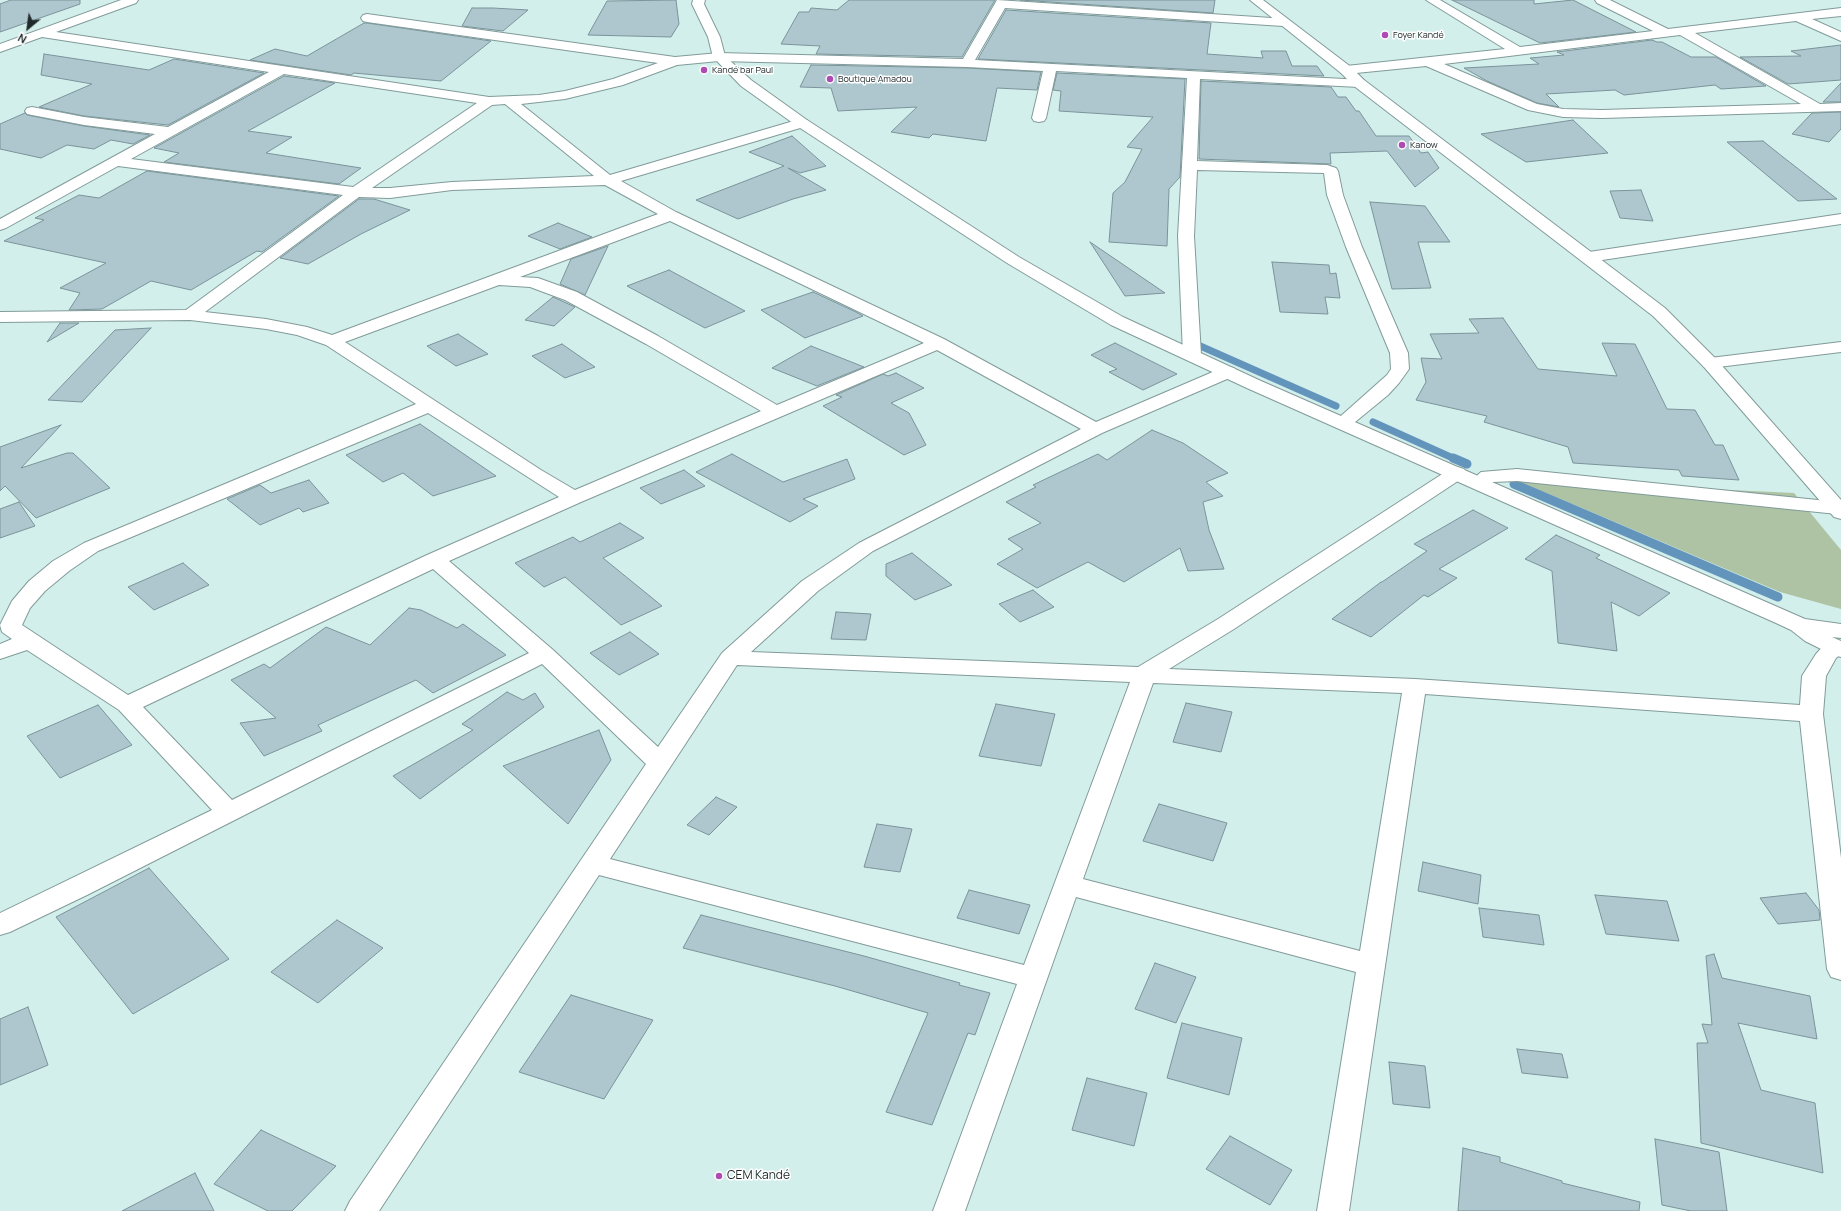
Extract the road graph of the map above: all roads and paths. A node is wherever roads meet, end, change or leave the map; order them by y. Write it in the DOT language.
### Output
graph roads {
  1 [pos="132,0"];
  2 [pos="699,0"];
  3 [pos="1256,0"];
  4 [pos="1432,0"];
  5 [pos="1601,0"];
  6 [pos="1001,2"];
  7 [pos="1812,3"];
  8 [pos="1837,12"];
  9 [pos="1797,17"];
  10 [pos="367,18"];
  11 [pos="1283,22"];
  12 [pos="1682,31"];
  13 [pos="40,33"];
  14 [pos="1666,33"];
  15 [pos="1841,37"];
  16 [pos="0,48"];
  17 [pos="1518,51"];
  18 [pos="719,57"];
  19 [pos="674,61"];
  20 [pos="1429,62"];
  21 [pos="967,63"];
  22 [pos="1050,67"];
  23 [pos="283,69"];
  24 [pos="1346,70"];
  25 [pos="1194,74"];
  26 [pos="1359,83"];
  27 [pos="489,101"];
  28 [pos="510,101"];
  29 [pos="1817,107"];
  30 [pos="1841,107"];
  31 [pos="32,111"];
  32 [pos="1039,118"];
  33 [pos="802,123"];
  34 [pos="170,131"];
  35 [pos="115,161"];
  36 [pos="1189,165"];
  37 [pos="608,180"];
  38 [pos="356,192"];
  39 [pos="671,215"];
  40 [pos="1841,220"];
  41 [pos="0,225"];
  42 [pos="1589,257"];
  43 [pos="496,280"];
  44 [pos="190,315"];
  45 [pos="0,317"];
  46 [pos="332,341"];
  47 [pos="938,343"];
  48 [pos="1841,347"];
  49 [pos="1192,356"];
  50 [pos="1710,363"];
  51 [pos="1228,372"];
  52 [pos="430,405"];
  53 [pos="776,412"];
  54 [pos="1342,423"];
  55 [pos="1095,429"];
  56 [pos="1457,473"];
  57 [pos="1479,483"];
  58 [pos="574,498"];
  59 [pos="1839,510"];
  60 [pos="435,560"];
  61 [pos="5,624"];
  62 [pos="29,641"];
  63 [pos="1839,643"];
  64 [pos="0,652"];
  65 [pos="544,654"];
  66 [pos="730,658"];
  67 [pos="1144,674"];
  68 [pos="1415,686"];
  69 [pos="127,705"];
  70 [pos="1811,714"];
  71 [pos="660,763"];
  72 [pos="229,812"];
  73 [pos="593,864"];
  74 [pos="1067,885"];
  75 [pos="0,925"];
  76 [pos="1371,965"];
  77 [pos="1841,969"];
  78 [pos="1034,978"];
  79 [pos="361,1211"];
  80 [pos="949,1211"];
  81 [pos="1333,1211"];
  1 -- 13 [label="street"];
  2 -- 18 [label="street"];
  3 -- 11 [label="street"];
  4 -- 17 [label="street"];
  5 -- 14 [label="street"];
  6 -- 11 [label="street"];
  6 -- 21 [label="street"];
  7 -- 8 [label="street"];
  8 -- 9 [label="street"];
  9 -- 12 [label="street"];
  9 -- 15 [label="street"];
  10 -- 19 [label="street"];
  11 -- 24 [label="street"];
  12 -- 14 [label="street"];
  12 -- 29 [label="street"];
  13 -- 16 [label="street"];
  13 -- 23 [label="street"];
  14 -- 17 [label="street"];
  17 -- 20 [label="street"];
  18 -- 19 [label="street"];
  18 -- 21 [label="street"];
  18 -- 33 [label="street"];
  19 -- 28 [label="street"];
  20 -- 24 [label="street"];
  20 -- 29 [label="street"];
  21 -- 22 [label="street"];
  22 -- 25 [label="street"];
  22 -- 32 [label="street"];
  23 -- 27 [label="street"];
  23 -- 34 [label="street"];
  24 -- 26 [label="street"];
  25 -- 26 [label="street"];
  25 -- 36 [label="street"];
  26 -- 42 [label="street"];
  27 -- 28 [label="street"];
  27 -- 38 [label="street"];
  28 -- 37 [label="street"];
  29 -- 30 [label="street"];
  31 -- 34 [label="street"];
  33 -- 37 [label="street"];
  33 -- 49 [label="street"];
  34 -- 35 [label="street"];
  35 -- 38 [label="street"];
  35 -- 41 [label="street"];
  36 -- 49 [label="street"];
  36 -- 54 [label="street"];
  37 -- 38 [label="street"];
  37 -- 39 [label="street"];
  38 -- 44 [label="street"];
  39 -- 43 [label="street"];
  39 -- 47 [label="street"];
  40 -- 42 [label="street"];
  42 -- 50 [label="street"];
  43 -- 46 [label="street"];
  43 -- 53 [label="street"];
  44 -- 45 [label="street"];
  44 -- 46 [label="street"];
  46 -- 52 [label="street"];
  47 -- 53 [label="street"];
  47 -- 55 [label="street"];
  48 -- 50 [label="street"];
  49 -- 51 [label="street"];
  50 -- 59 [label="street"];
  51 -- 54 [label="street"];
  51 -- 55 [label="street"];
  52 -- 58 [label="street"];
  52 -- 61 [label="street"];
  53 -- 58 [label="street"];
  54 -- 56 [label="street"];
  55 -- 66 [label="street"];
  56 -- 57 [label="street"];
  56 -- 67 [label="street"];
  57 -- 59 [label="street"];
  57 -- 63 [label="street"];
  58 -- 60 [label="street"];
  60 -- 65 [label="street"];
  60 -- 69 [label="street"];
  61 -- 62 [label="street"];
  62 -- 64 [label="street"];
  62 -- 69 [label="street"];
  63 -- 70 [label="street"];
  65 -- 71 [label="street"];
  65 -- 72 [label="street"];
  66 -- 67 [label="street"];
  66 -- 71 [label="street"];
  67 -- 68 [label="street"];
  67 -- 74 [label="street"];
  68 -- 70 [label="street"];
  68 -- 76 [label="street"];
  69 -- 72 [label="street"];
  70 -- 77 [label="street"];
  71 -- 73 [label="street"];
  72 -- 75 [label="street"];
  73 -- 78 [label="street"];
  73 -- 79 [label="street"];
  74 -- 76 [label="street"];
  74 -- 78 [label="street"];
  76 -- 81 [label="street"];
  78 -- 80 [label="street"];
}
